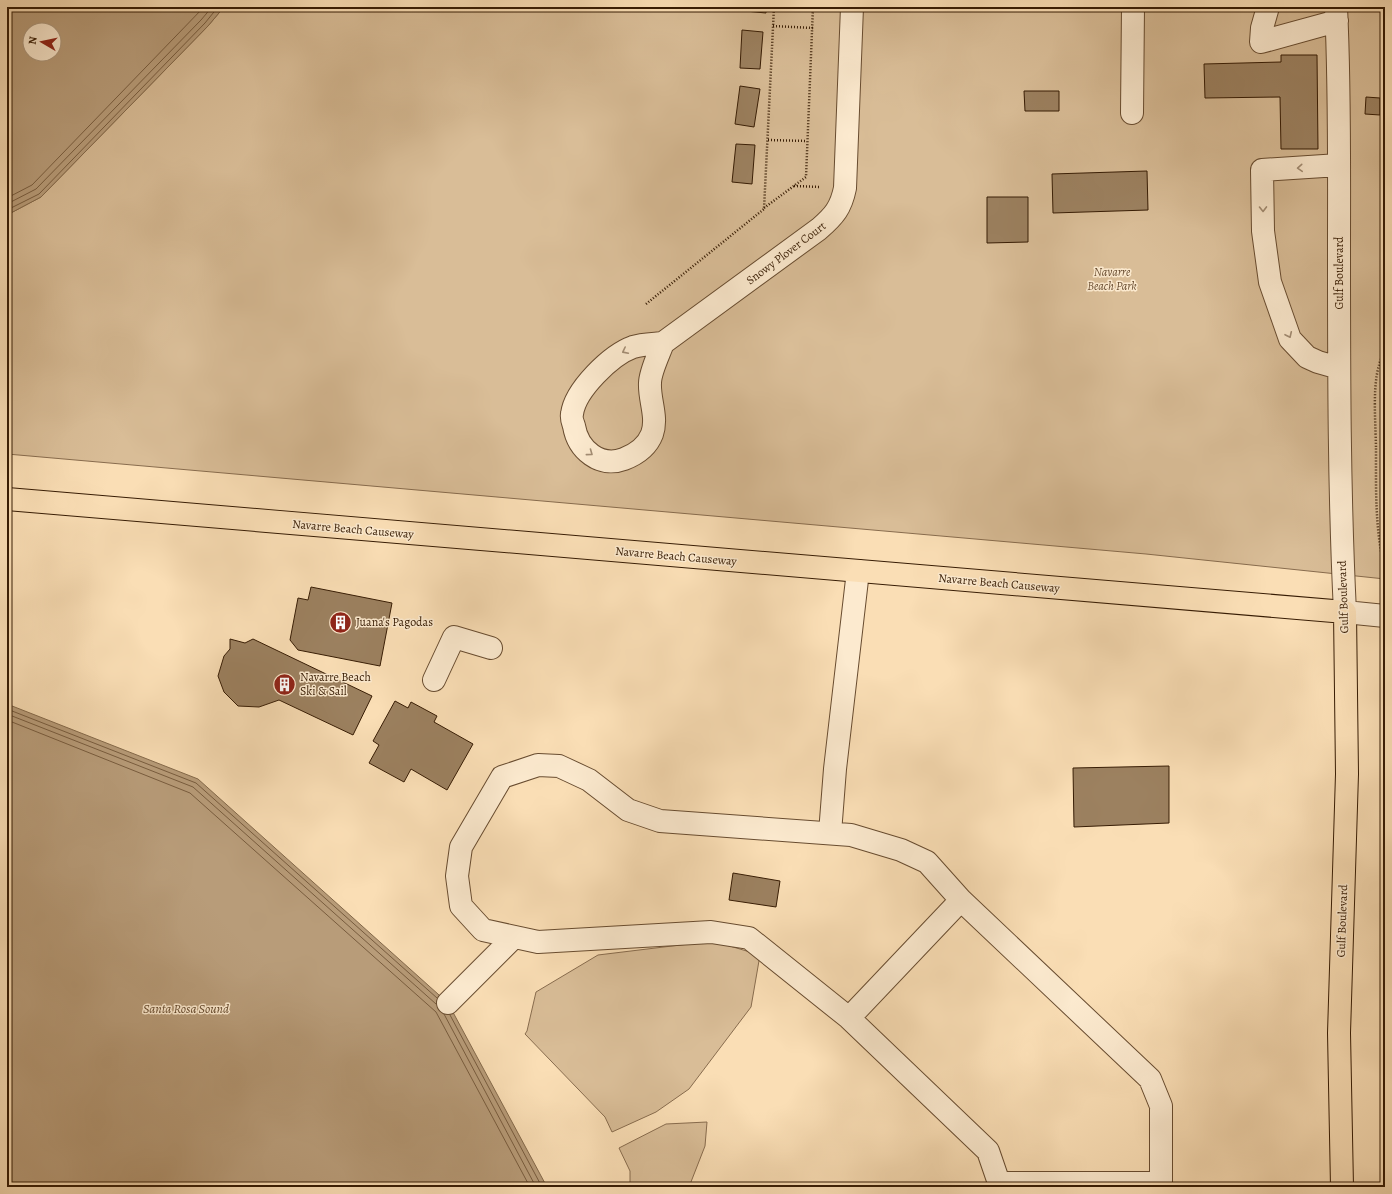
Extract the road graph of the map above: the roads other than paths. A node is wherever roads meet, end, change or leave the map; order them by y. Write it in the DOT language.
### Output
graph roads {
  1 [pos="852,7"];
  2 [pos="1133,7"];
  3 [pos="1268,7"];
  4 [pos="1337,14"];
  5 [pos="1132,113"];
  6 [pos="1339,165"];
  7 [pos="663,343"];
  8 [pos="1339,368"];
  9 [pos="7,499"];
  10 [pos="858,571"];
  11 [pos="1345,612"];
  12 [pos="1385,616"];
  13 [pos="491,648"];
  14 [pos="434,680"];
  15 [pos="830,833"];
  16 [pos="961,900"];
  17 [pos="514,937"];
  18 [pos="448,1003"];
  19 [pos="849,1018"];
  20 [pos="999,1185"];
  21 [pos="1161,1185"];
  22 [pos="1342,1187"];
  1 -- 7 [label="street, Snowy Plover Court"];
  2 -- 5 [label="street"];
  3 -- 4 [label="street"];
  4 -- 6 [label="street, Gulf Boulevard"];
  6 -- 8 [label="street, Gulf Boulevard"];
  6 -- 8 [label="street, one-way"];
  7 -- 7 [label="street, one-way"];
  8 -- 11 [label="street, Gulf Boulevard"];
  9 -- 10 [label="main road, Navarre Beach Causeway"];
  10 -- 11 [label="main road, Navarre Beach Causeway"];
  10 -- 15 [label="street"];
  11 -- 12 [label="street"];
  11 -- 22 [label="main road, Gulf Boulevard"];
  13 -- 14 [label="street"];
  15 -- 16 [label="street"];
  15 -- 17 [label="street"];
  16 -- 19 [label="street"];
  16 -- 21 [label="street"];
  17 -- 18 [label="street"];
  17 -- 19 [label="street"];
  19 -- 20 [label="street"];
  20 -- 21 [label="street"];
}
